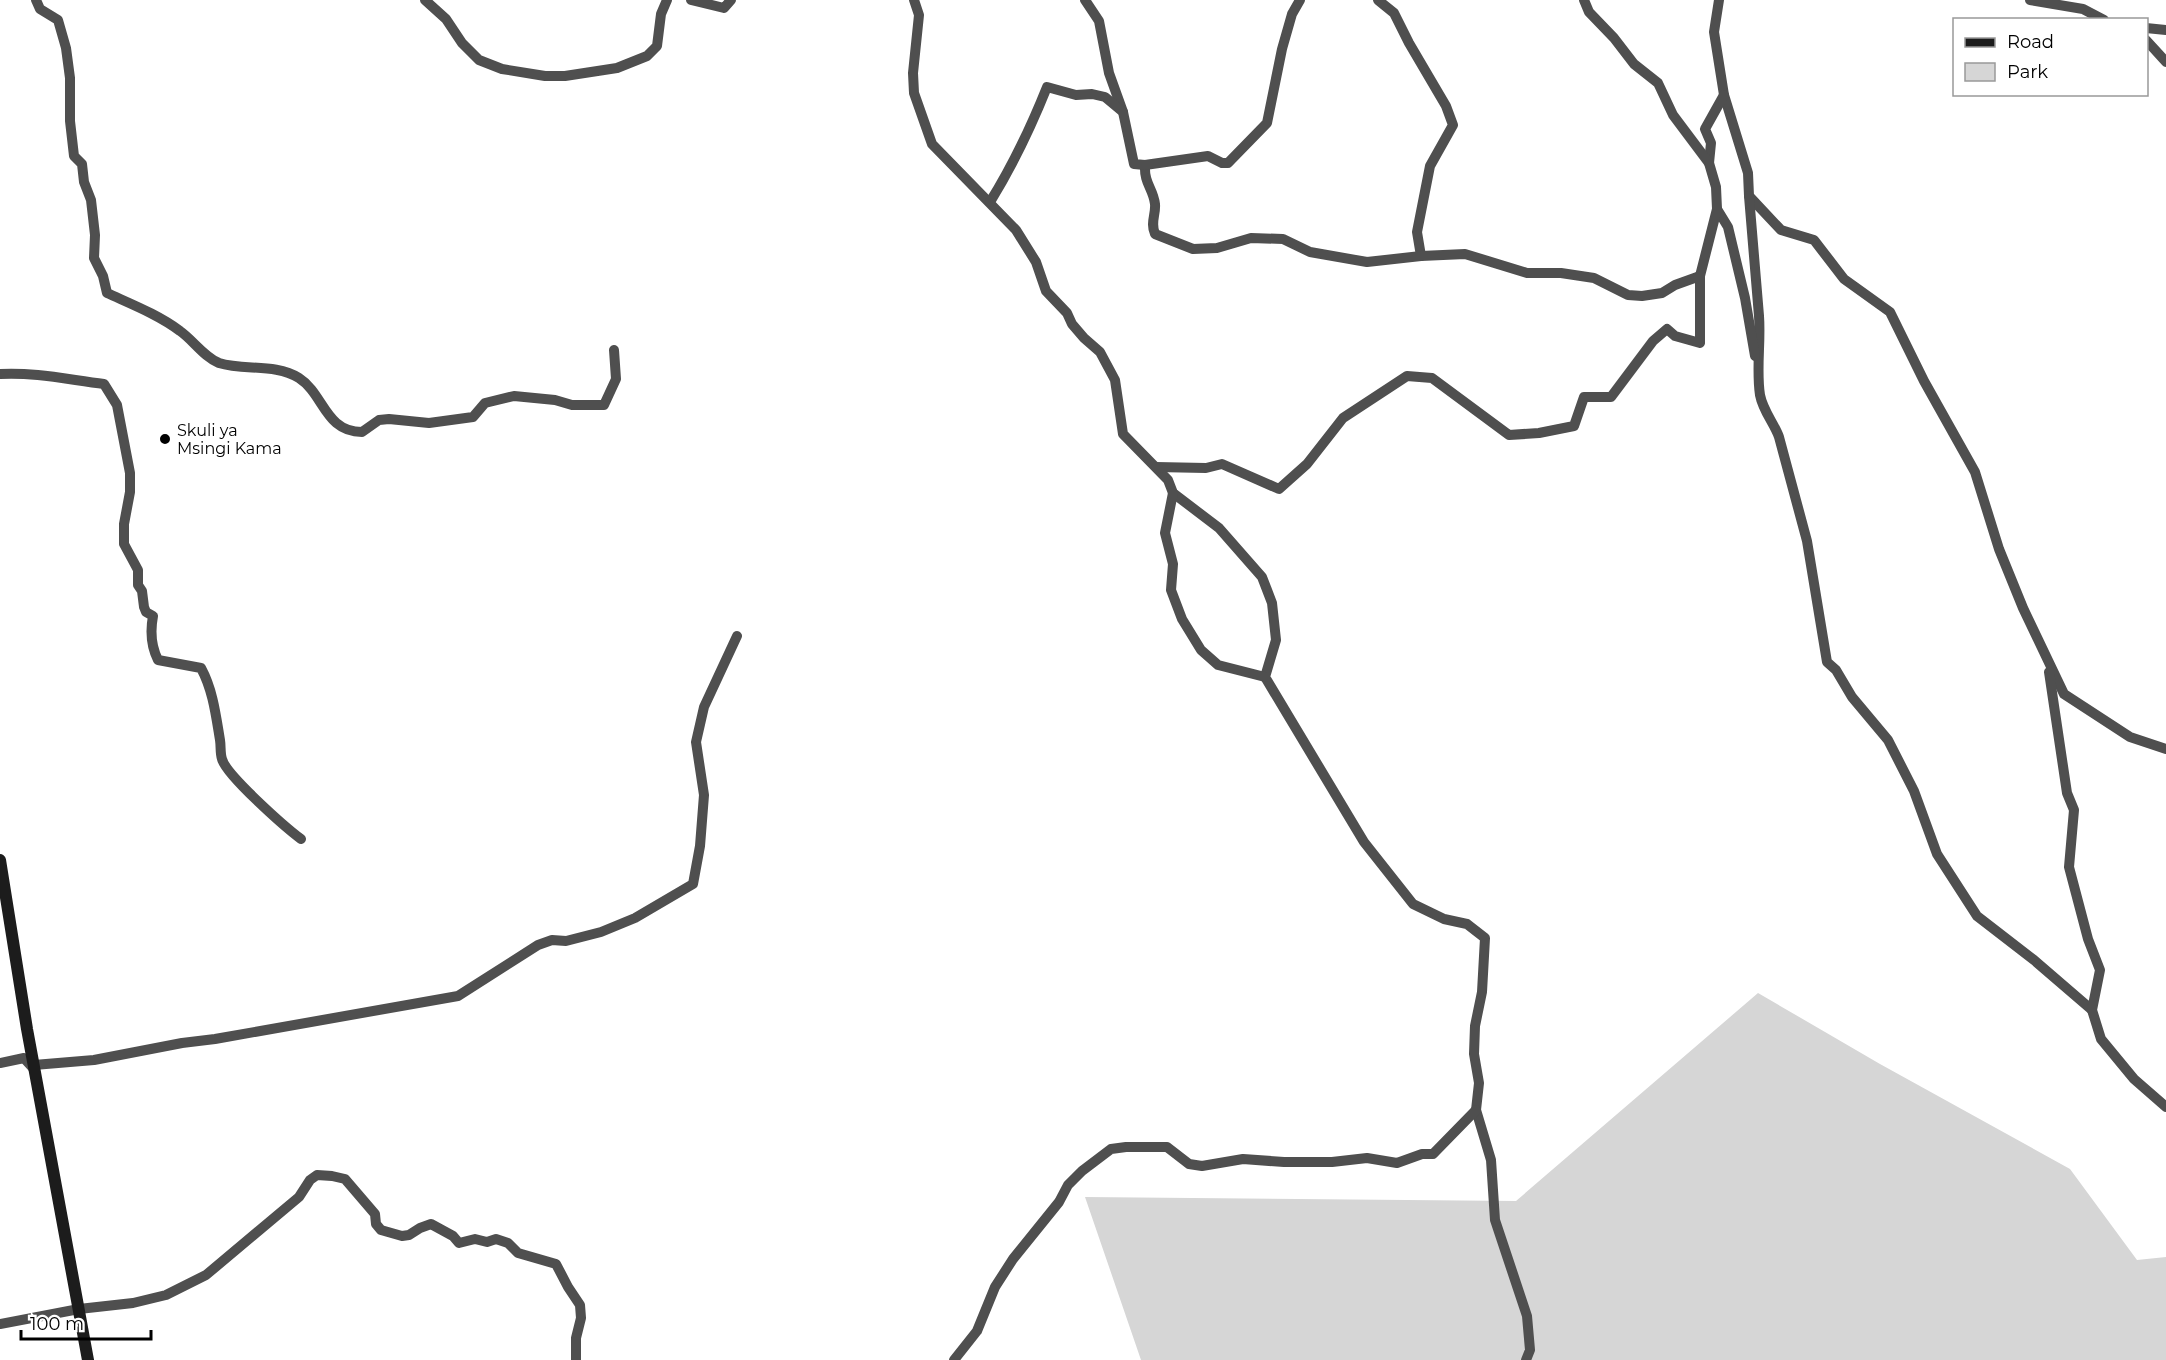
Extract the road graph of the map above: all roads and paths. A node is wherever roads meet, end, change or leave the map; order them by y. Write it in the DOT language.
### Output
graph roads {
  1 [pos="36,0"];
  2 [pos="425,0"];
  3 [pos="668,0"];
  4 [pos="691,0"];
  5 [pos="731,0"];
  6 [pos="914,0"];
  7 [pos="1085,0"];
  8 [pos="1300,0"];
  9 [pos="1378,0"];
  10 [pos="1584,0"];
  11 [pos="1719,0"];
  12 [pos="2030,0"];
  13 [pos="2100,18"];
  14 [pos="2148,28"];
  15 [pos="2166,30"];
  16 [pos="2148,42"];
  17 [pos="2166,62"];
  18 [pos="1724,95"];
  19 [pos="1123,112"];
  20 [pos="1678,122"];
  21 [pos="1705,129"];
  22 [pos="1709,163"];
  23 [pos="1145,165"];
  24 [pos="1749,196"];
  25 [pos="990,202"];
  26 [pos="1717,209"];
  27 [pos="1421,256"];
  28 [pos="1700,276"];
  29 [pos="614,350"];
  30 [pos="1758,369"];
  31 [pos="0,374"];
  32 [pos="1156,467"];
  33 [pos="1173,494"];
  34 [pos="737,636"];
  35 [pos="2048,663"];
  36 [pos="1265,677"];
  37 [pos="2166,749"];
  38 [pos="301,839"];
  39 [pos="0,860"];
  40 [pos="1,874"];
  41 [pos="2092,1010"];
  42 [pos="0,1063"];
  43 [pos="35,1068"];
  44 [pos="2166,1107"];
  45 [pos="1476,1110"];
  46 [pos="79,1310"];
  47 [pos="0,1324"];
  48 [pos="88,1360"];
  49 [pos="576,1360"];
  50 [pos="954,1360"];
  51 [pos="1526,1360"];
  1 -- 29 [label="street"];
  2 -- 3 [label="street"];
  4 -- 5 [label="street"];
  6 -- 25 [label="street"];
  7 -- 19 [label="street"];
  8 -- 23 [label="street"];
  9 -- 27 [label="street"];
  10 -- 20 [label="street"];
  11 -- 18 [label="street"];
  12 -- 13 [label="street"];
  14 -- 15 [label="street"];
  16 -- 17 [label="street"];
  18 -- 21 [label="street"];
  18 -- 24 [label="street"];
  19 -- 23 [label="street"];
  19 -- 25 [label="street"];
  20 -- 21 [label="street"];
  20 -- 22 [label="street"];
  21 -- 22 [label="street"];
  22 -- 26 [label="street"];
  23 -- 27 [label="street"];
  24 -- 30 [label="street"];
  24 -- 35 [label="street"];
  25 -- 32 [label="street"];
  26 -- 28 [label="street"];
  26 -- 30 [label="street"];
  27 -- 28 [label="street"];
  28 -- 32 [label="street"];
  30 -- 41 [label="street"];
  31 -- 38 [label="street"];
  32 -- 33 [label="street"];
  33 -- 36 [label="street"];
  33 -- 36 [label="street"];
  34 -- 43 [label="street"];
  35 -- 37 [label="street"];
  35 -- 41 [label="street"];
  36 -- 45 [label="street"];
  39 -- 40 [label="street"];
  40 -- 43 [label="street"];
  41 -- 44 [label="street"];
  42 -- 43 [label="street"];
  43 -- 46 [label="street"];
  45 -- 50 [label="street"];
  45 -- 51 [label="street"];
  46 -- 47 [label="street"];
  46 -- 48 [label="street"];
  46 -- 49 [label="street"];
}
